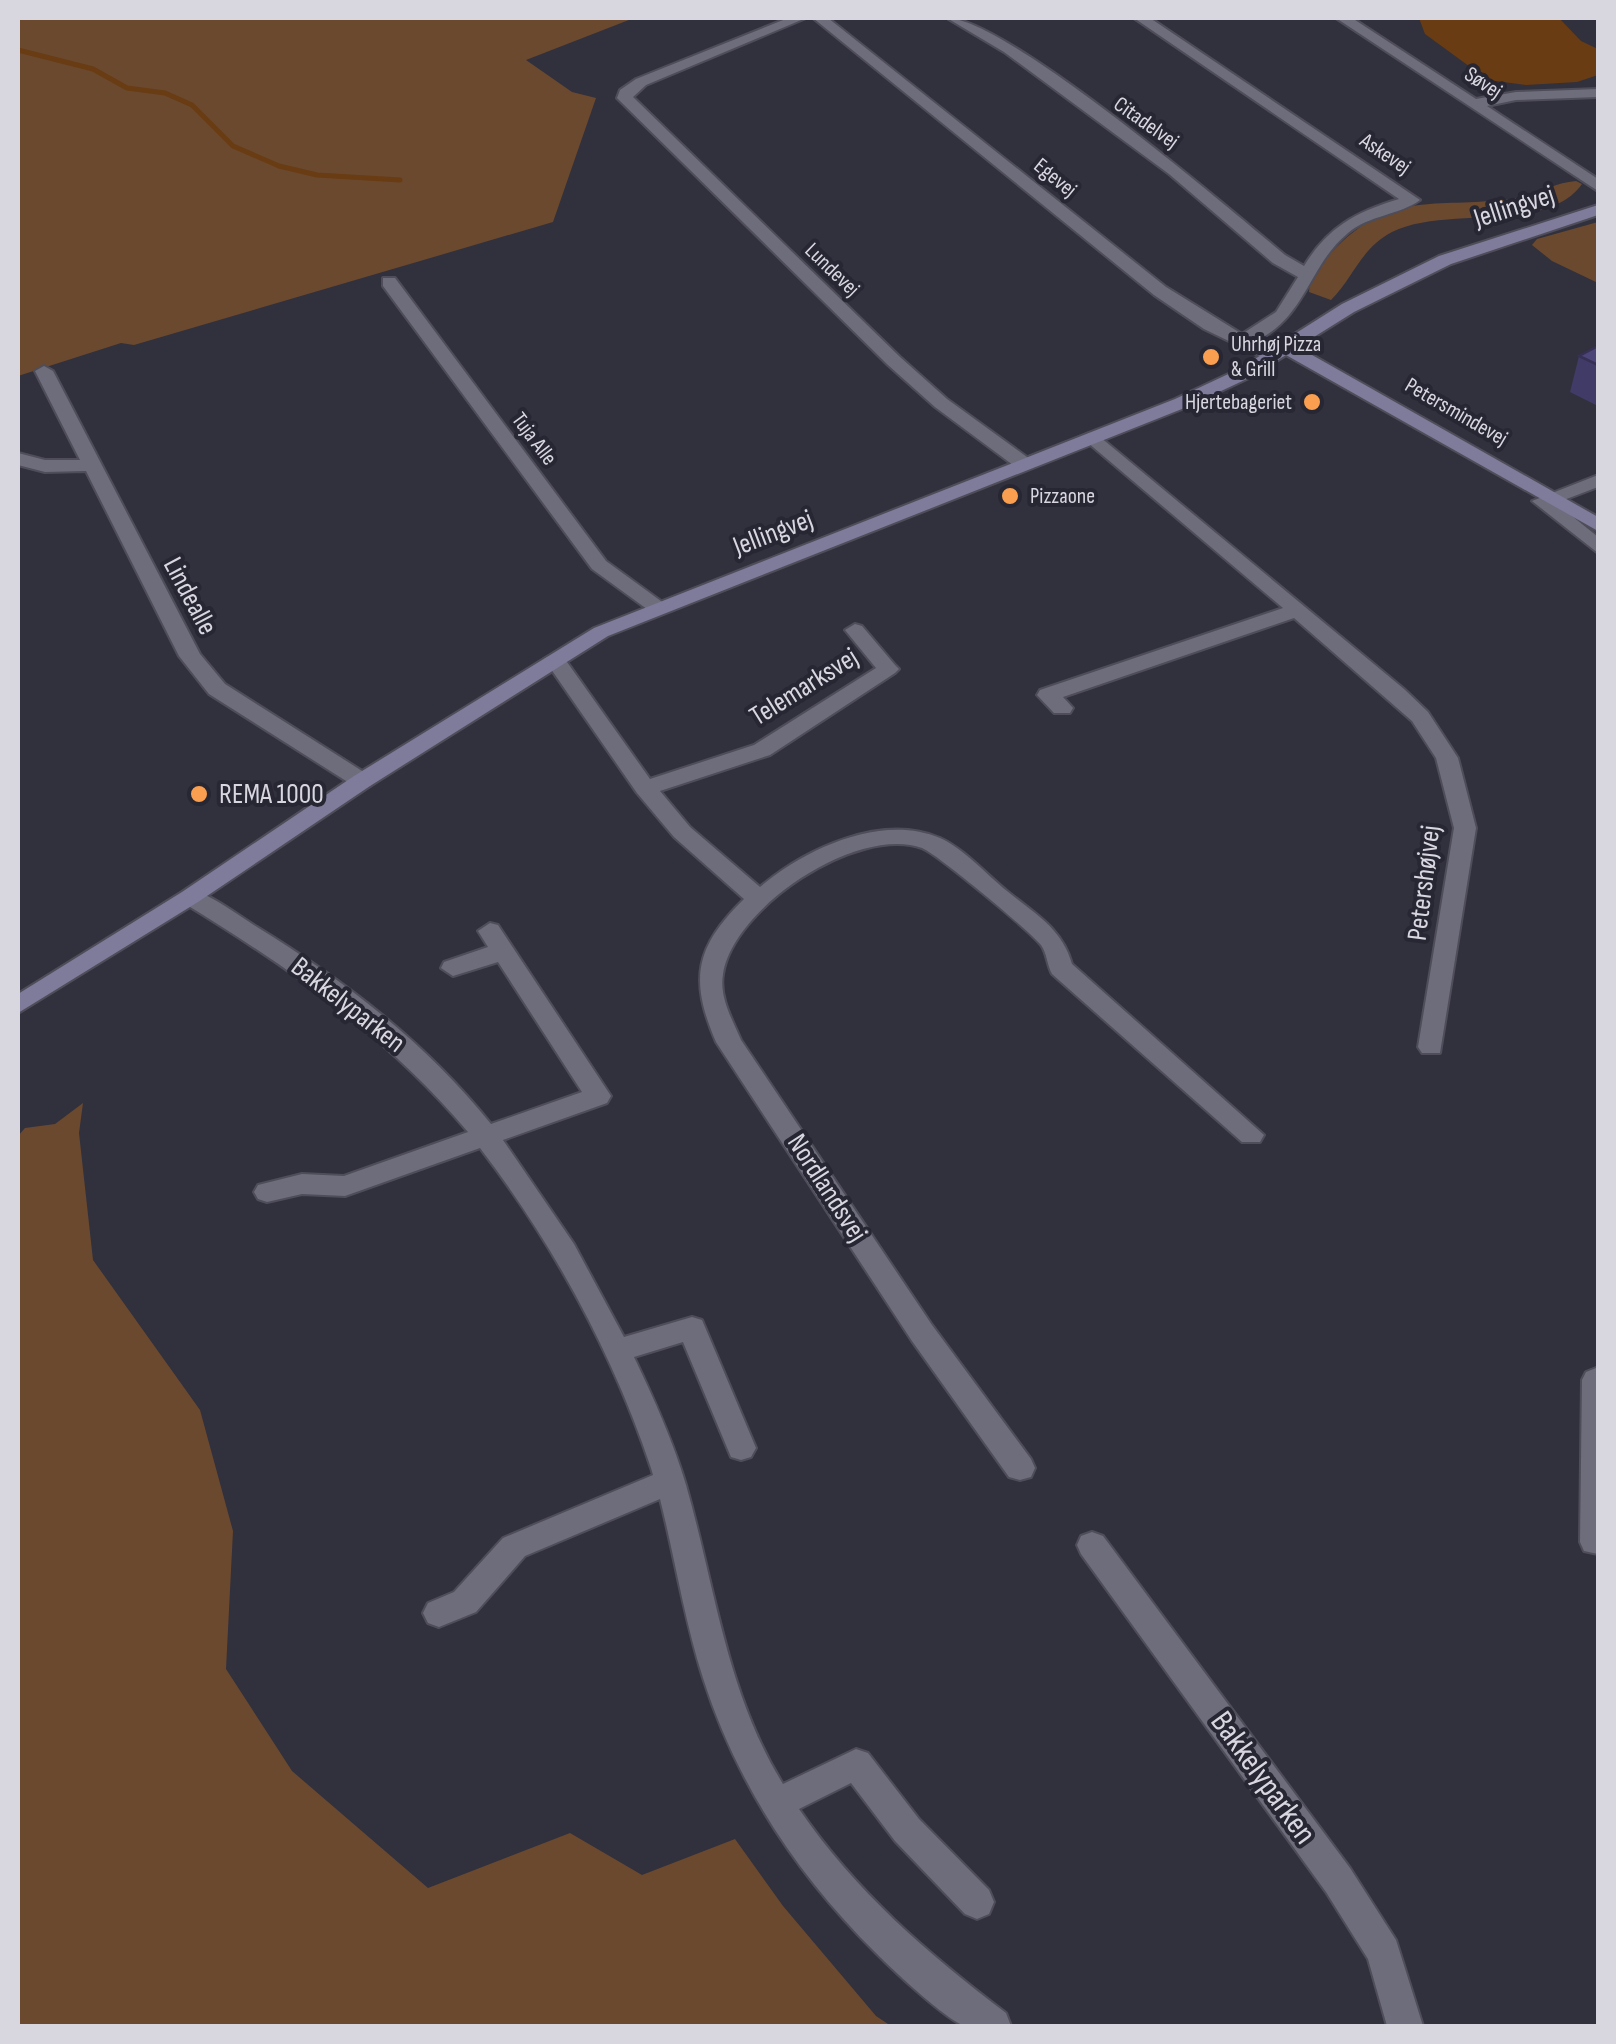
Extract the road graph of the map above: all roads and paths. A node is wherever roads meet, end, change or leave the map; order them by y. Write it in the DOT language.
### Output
graph roads {
  1 [pos="798,18"];
  2 [pos="820,18"];
  3 [pos="954,18"];
  4 [pos="1142,18"];
  5 [pos="1343,18"];
  6 [pos="1598,93"];
  7 [pos="1474,104"];
  8 [pos="1598,186"];
  9 [pos="1598,210"];
  10 [pos="1305,274"];
  11 [pos="389,282"];
  12 [pos="1242,341"];
  13 [pos="1280,352"];
  14 [pos="44,371"];
  15 [pos="1094,438"];
  16 [pos="18,459"];
  17 [pos="1024,464"];
  18 [pos="92,465"];
  19 [pos="1598,481"];
  20 [pos="1554,497"];
  21 [pos="1593,535"];
  22 [pos="658,608"];
  23 [pos="1298,610"];
  24 [pos="856,630"];
  25 [pos="554,660"];
  26 [pos="1062,708"];
  27 [pos="362,781"];
  28 [pos="645,788"];
  29 [pos="190,897"];
  30 [pos="758,898"];
  31 [pos="452,968"];
  32 [pos="18,1005"];
  33 [pos="1431,1047"];
  34 [pos="1251,1135"];
  35 [pos="486,1137"];
  36 [pos="267,1192"];
  37 [pos="617,1352"];
  38 [pos="1596,1380"];
  39 [pos="741,1448"];
  40 [pos="1597,1459"];
  41 [pos="1020,1468"];
  42 [pos="670,1482"];
  43 [pos="1595,1542"];
  44 [pos="1092,1546"];
  45 [pos="438,1612"];
  46 [pos="776,1804"];
  47 [pos="977,1902"];
  48 [pos="993,2026"];
  49 [pos="1404,2026"];
  1 -- 17 [label="street, Lundevej"];
  2 -- 12 [label="street, Egevej"];
  3 -- 10 [label="street, Citadelvej"];
  4 -- 10 [label="street, Askevej"];
  5 -- 7 [label="street, Søvej"];
  6 -- 7 [label="street"];
  7 -- 8 [label="street, Søvej"];
  9 -- 13 [label="main road, Jellingvej"];
  10 -- 12 [label="street, Askevej"];
  11 -- 22 [label="street, Tuja Alle"];
  12 -- 13 [label="street, Egevej"];
  13 -- 15 [label="main road, Jellingvej"];
  13 -- 20 [label="main road, Petersmindevej"];
  14 -- 18 [label="street, Lindealle"];
  15 -- 17 [label="main road, Jellingvej"];
  15 -- 23 [label="street, Petershøjvej"];
  16 -- 18 [label="street"];
  17 -- 22 [label="main road, Jellingvej"];
  18 -- 27 [label="street, Lindealle"];
  19 -- 20 [label="street"];
  20 -- 21 [label="street"];
  22 -- 25 [label="main road, Jellingvej"];
  23 -- 26 [label="street"];
  23 -- 33 [label="street, Petershøjvej"];
  24 -- 28 [label="street, Telemarksvej"];
  25 -- 27 [label="main road, Jellingvej"];
  25 -- 28 [label="street"];
  27 -- 29 [label="main road, Jellingvej"];
  28 -- 30 [label="street"];
  29 -- 32 [label="main road, Jellingvej"];
  29 -- 35 [label="street, Bakkelyparken"];
  30 -- 34 [label="street, Nordlandsvej"];
  30 -- 41 [label="street, Nordlandsvej"];
  31 -- 35 [label="street"];
  35 -- 36 [label="street"];
  35 -- 37 [label="street, Bakkelyparken"];
  37 -- 39 [label="street"];
  37 -- 42 [label="street, Bakkelyparken"];
  38 -- 40 [label="street"];
  40 -- 43 [label="street"];
  42 -- 45 [label="street"];
  42 -- 46 [label="street, Bakkelyparken"];
  44 -- 49 [label="street, Bakkelyparken"];
  46 -- 47 [label="street"];
  46 -- 48 [label="street, Bakkelyparken"];
}
